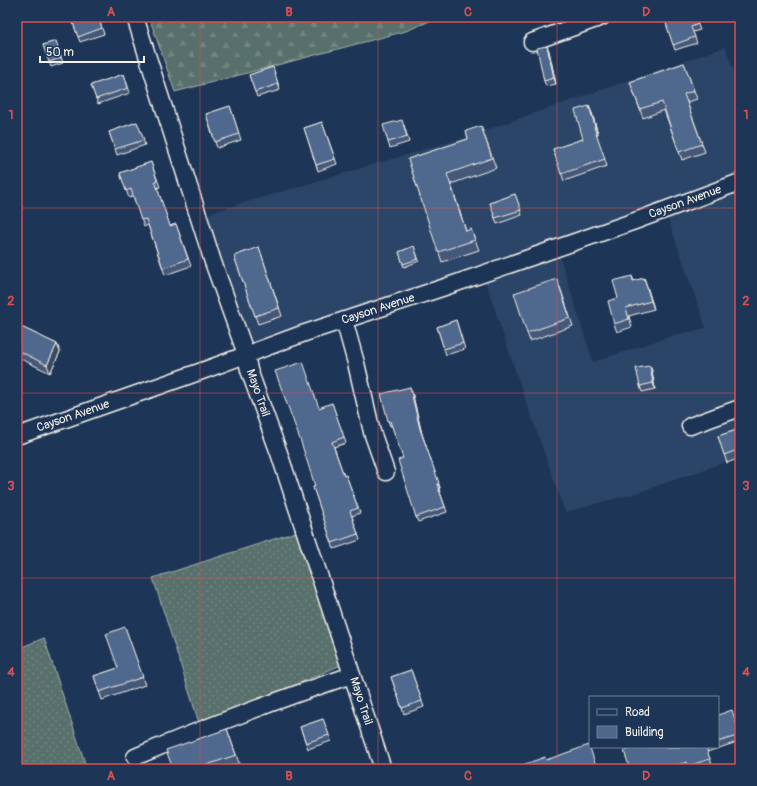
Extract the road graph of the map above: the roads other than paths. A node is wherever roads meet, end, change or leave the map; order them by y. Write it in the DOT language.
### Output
graph roads {
  1 [pos="135,17"];
  2 [pos="602,17"];
  3 [pos="532,42"];
  4 [pos="740,182"];
  5 [pos="344,320"];
  6 [pos="246,354"];
  7 [pos="740,408"];
  8 [pos="690,426"];
  9 [pos="17,436"];
  10 [pos="386,472"];
  11 [pos="352,675"];
  12 [pos="135,757"];
  13 [pos="383,769"];
  1 -- 6 [label="street, Mayo Trail"];
  2 -- 3 [label="street"];
  4 -- 5 [label="street, Cayson Avenue"];
  5 -- 6 [label="street, Cayson Avenue"];
  5 -- 10 [label="street"];
  6 -- 9 [label="street, Cayson Avenue"];
  6 -- 11 [label="street, Mayo Trail"];
  7 -- 8 [label="street"];
  11 -- 12 [label="street"];
  11 -- 13 [label="street, Mayo Trail"];
}
